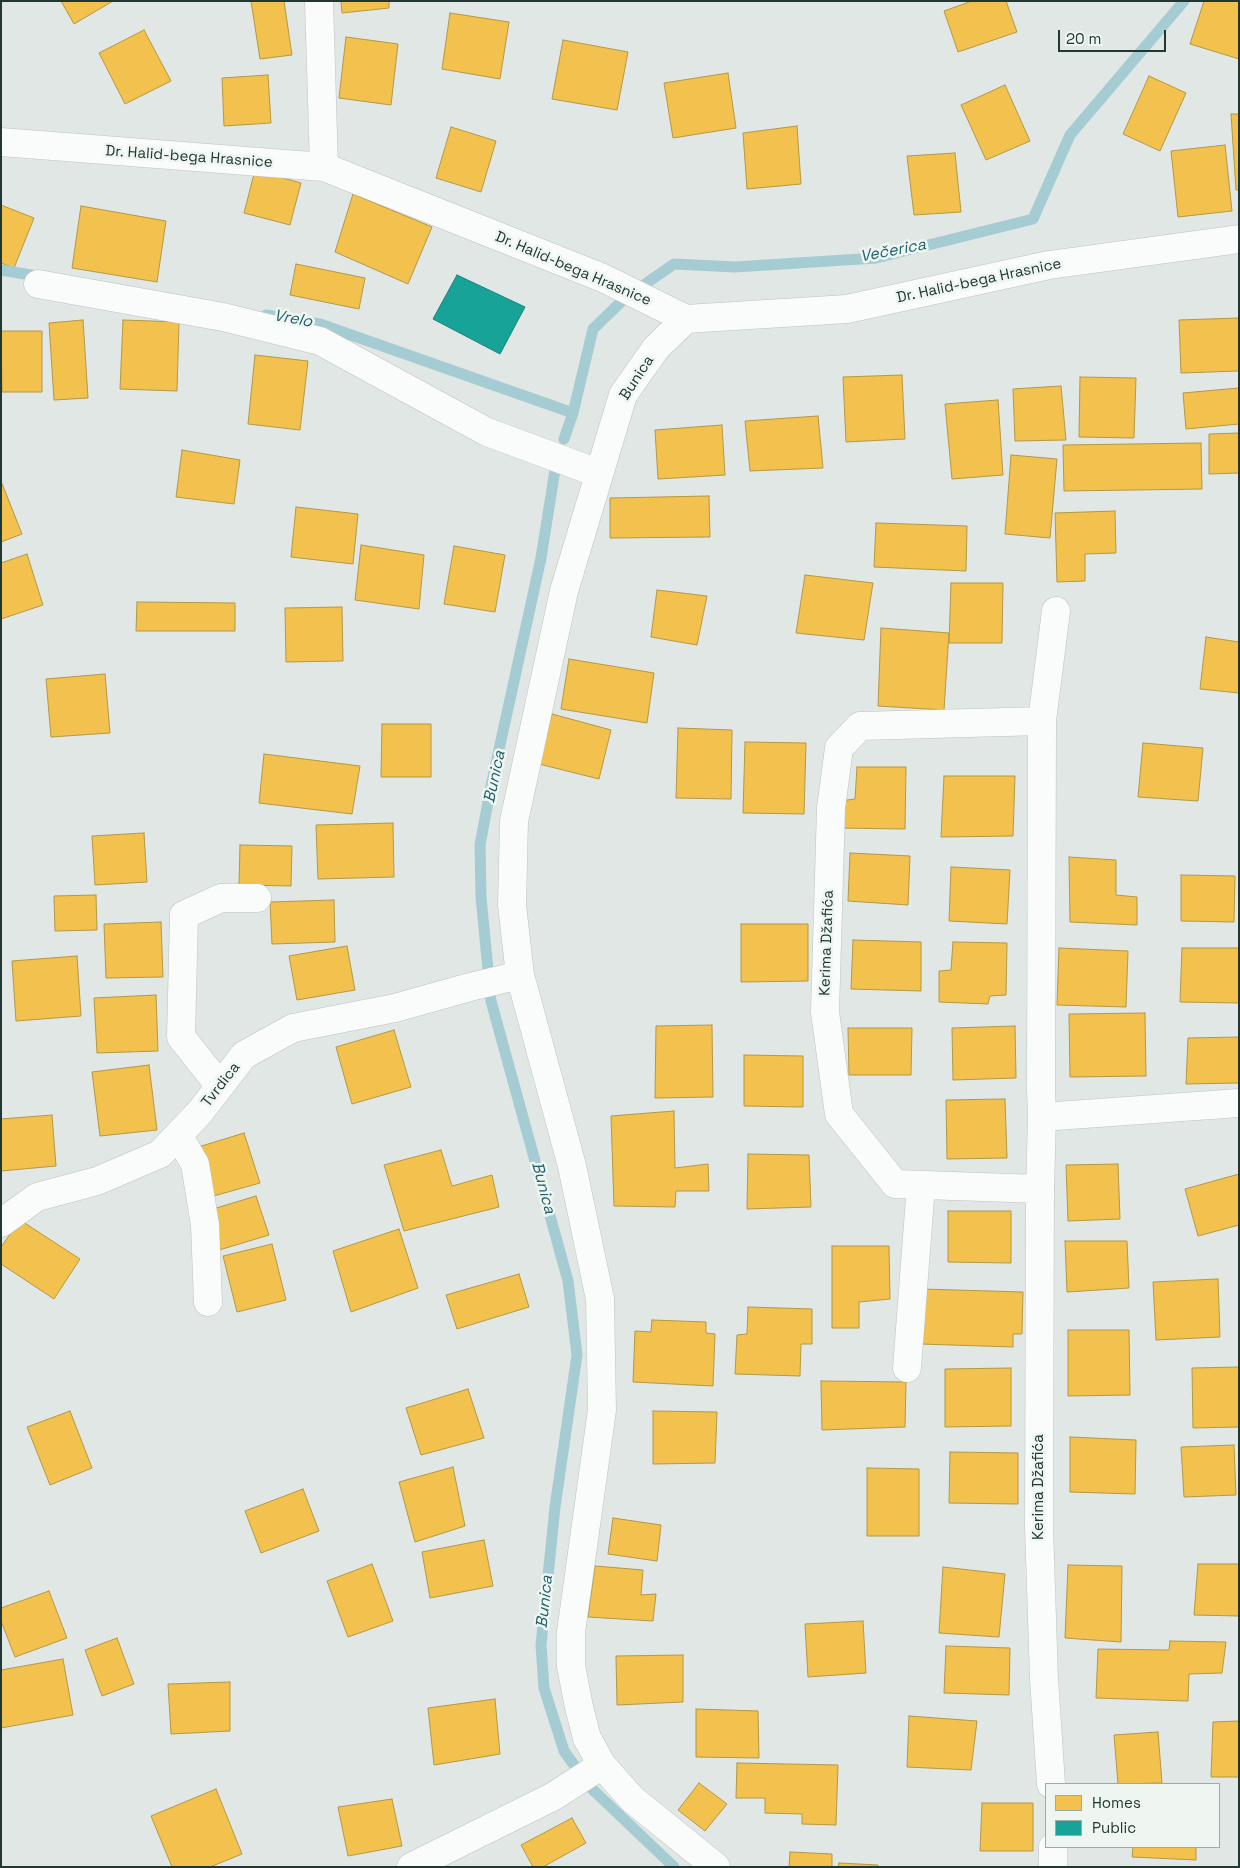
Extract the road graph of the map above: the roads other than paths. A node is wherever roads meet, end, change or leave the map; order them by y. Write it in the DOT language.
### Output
graph roads {
  1 [pos="319,1"];
  2 [pos="1,142"];
  3 [pos="324,167"];
  4 [pos="1239,239"];
  5 [pos="38,284"];
  6 [pos="686,319"];
  7 [pos="598,474"];
  8 [pos="1056,611"];
  9 [pos="1042,721"];
  10 [pos="257,898"];
  11 [pos="512,977"];
  12 [pos="220,1086"];
  13 [pos="1239,1103"];
  14 [pos="1042,1117"];
  15 [pos="178,1135"];
  16 [pos="921,1185"];
  17 [pos="1040,1190"];
  18 [pos="1,1222"];
  19 [pos="208,1302"];
  20 [pos="907,1368"];
  21 [pos="597,1768"];
  22 [pos="1051,1783"];
  23 [pos="1053,1848"];
  24 [pos="411,1867"];
  25 [pos="716,1867"];
  26 [pos="1053,1867"];
  1 -- 3 [label="street"];
  2 -- 3 [label="street, Dr. Halid-bega Hrasnice"];
  3 -- 6 [label="street, Dr. Halid-bega Hrasnice"];
  4 -- 6 [label="street, Dr. Halid-bega Hrasnice"];
  5 -- 7 [label="street"];
  6 -- 7 [label="street, Bunica"];
  7 -- 11 [label="street, Bunica"];
  8 -- 9 [label="street, Kerima Džafića"];
  9 -- 14 [label="street, Kerima Džafića"];
  9 -- 16 [label="street, Kerima Džafića"];
  10 -- 12 [label="street"];
  11 -- 12 [label="street, Tvrdica"];
  11 -- 21 [label="street, Bunica"];
  12 -- 15 [label="street, Tvrdica"];
  13 -- 14 [label="street"];
  14 -- 17 [label="street, Kerima Džafića"];
  15 -- 18 [label="street, Tvrdica"];
  15 -- 19 [label="street"];
  16 -- 17 [label="street, Kerima Džafića"];
  16 -- 20 [label="street"];
  17 -- 22 [label="street, Kerima Džafića"];
  21 -- 24 [label="street"];
  21 -- 25 [label="street, Bunica"];
  23 -- 26 [label="street"];
}
